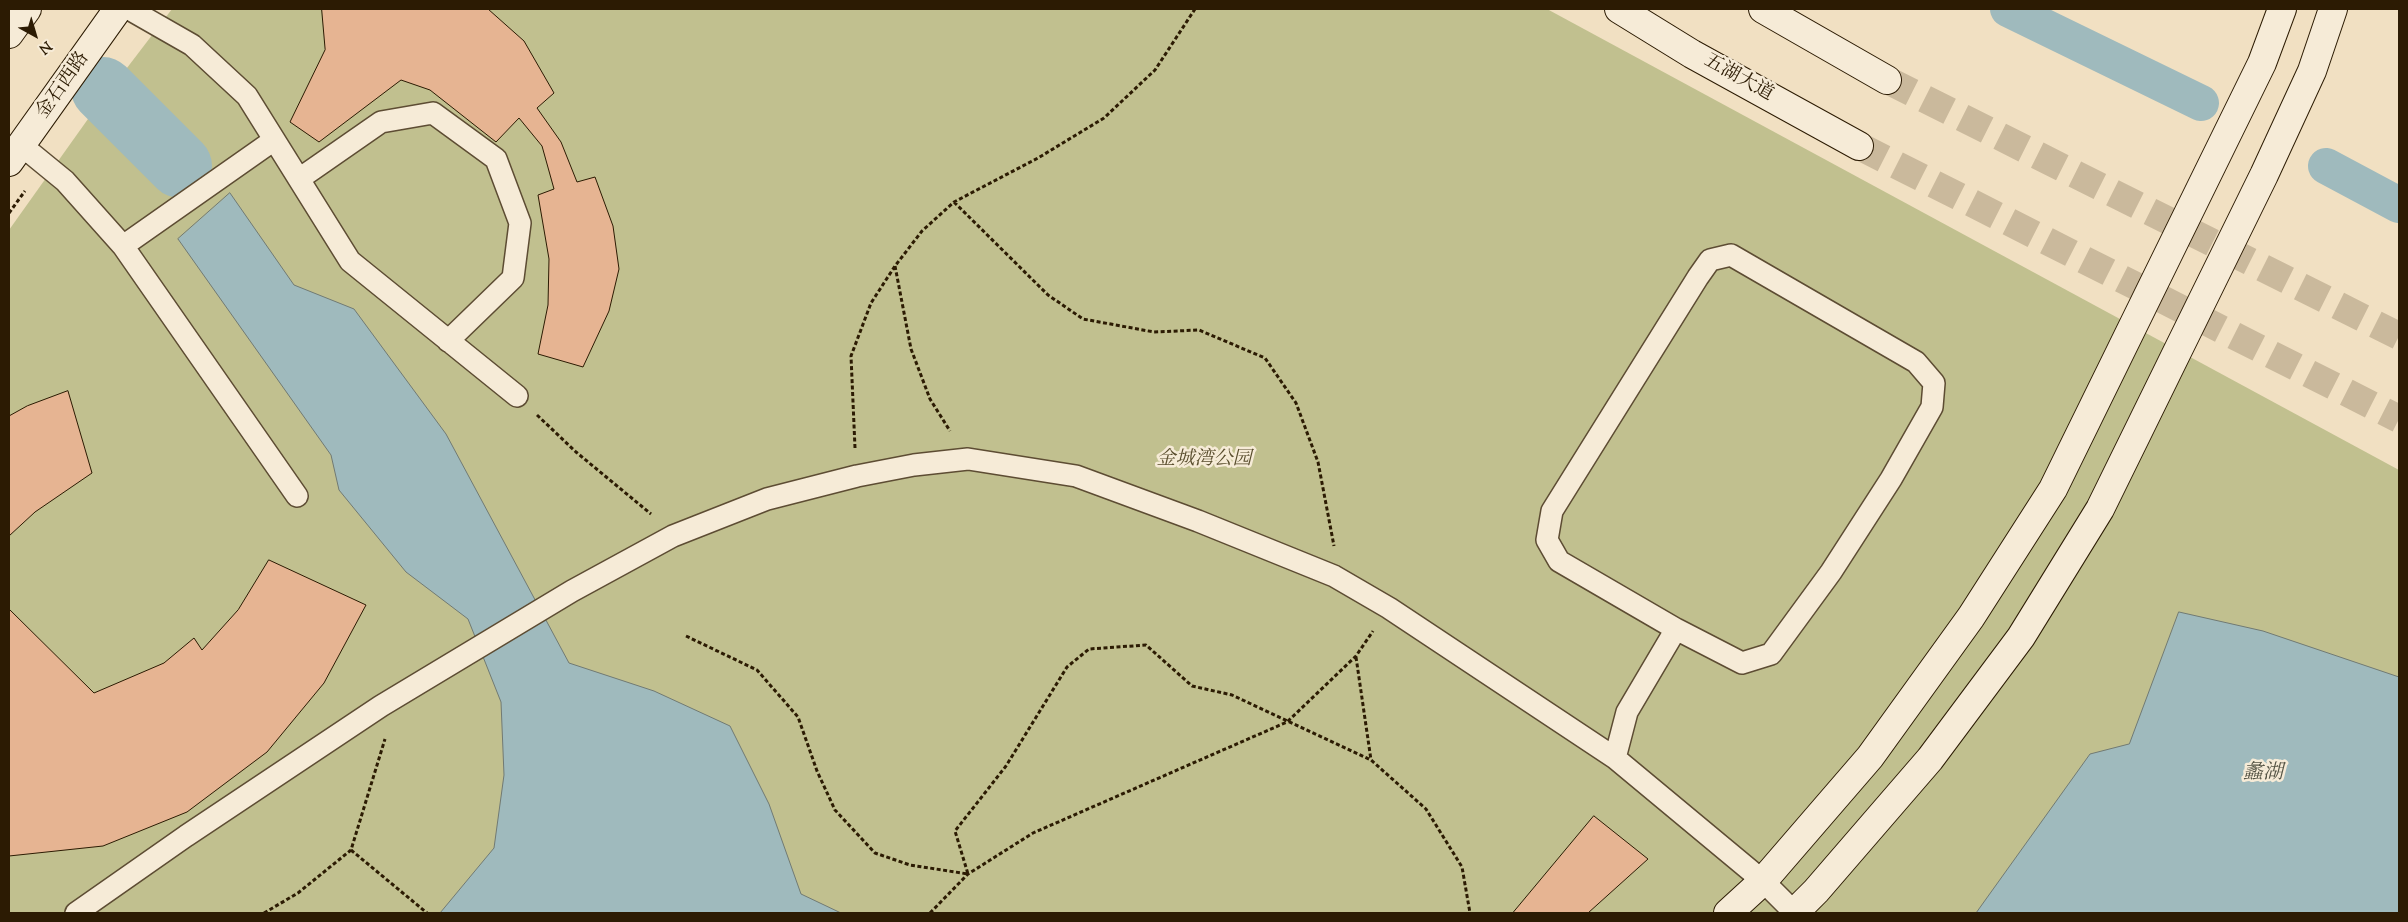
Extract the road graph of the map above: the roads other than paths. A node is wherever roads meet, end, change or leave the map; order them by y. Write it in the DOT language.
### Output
graph roads {
  1 [pos="27,9"];
  2 [pos="118,9"];
  3 [pos="129,9"];
  4 [pos="1619,9"];
  5 [pos="1763,9"];
  6 [pos="2282,9"];
  7 [pos="2332,9"];
  8 [pos="9,34"];
  9 [pos="1887,80"];
  10 [pos="274,140"];
  11 [pos="1859,146"];
  12 [pos="15,154"];
  13 [pos="299,179"];
  14 [pos="122,246"];
  15 [pos="448,341"];
  16 [pos="517,396"];
  17 [pos="297,496"];
  18 [pos="1676,629"];
  19 [pos="1615,758"];
  20 [pos="1763,881"];
  21 [pos="76,913"];
  22 [pos="1728,913"];
  23 [pos="1794,913"];
  1 -- 8 [label="main road"];
  2 -- 12 [label="main road, 金石西路"];
  3 -- 10 [label="lane"];
  4 -- 11 [label="main road, 五湖大道"];
  5 -- 9 [label="main road"];
  6 -- 20 [label="main road"];
  7 -- 23 [label="main road"];
  10 -- 13 [label="lane"];
  10 -- 14 [label="lane"];
  12 -- 14 [label="lane"];
  13 -- 15 [label="lane"];
  13 -- 15 [label="lane"];
  14 -- 17 [label="lane"];
  15 -- 16 [label="lane"];
  18 -- 18 [label="lane"];
  18 -- 19 [label="lane"];
  19 -- 20 [label="lane"];
  19 -- 21 [label="lane"];
  20 -- 22 [label="main road"];
  20 -- 23 [label="lane"];
}
